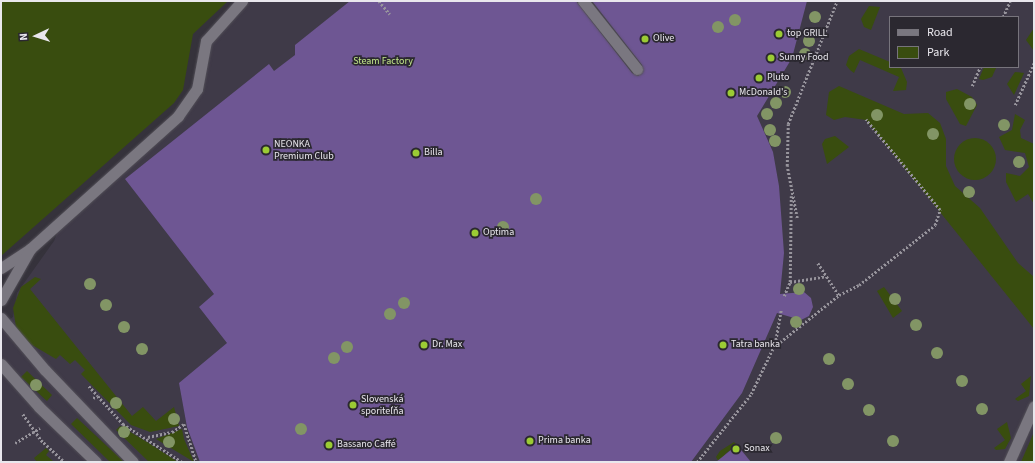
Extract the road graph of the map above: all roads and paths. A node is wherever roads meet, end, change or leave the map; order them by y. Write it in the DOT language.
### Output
graph roads {
  1 [pos="242,1"];
  2 [pos="379,1"];
  3 [pos="583,1"];
  4 [pos="837,1"];
  5 [pos="1010,1"];
  6 [pos="390,14"];
  7 [pos="1003,16"];
  8 [pos="1034,63"];
  9 [pos="980,68"];
  10 [pos="637,69"];
  11 [pos="972,86"];
  12 [pos="1015,105"];
  13 [pos="866,120"];
  14 [pos="791,192"];
  15 [pos="797,218"];
  16 [pos="30,249"];
  17 [pos="818,263"];
  18 [pos="1,268"];
  19 [pos="826,276"];
  20 [pos="790,282"];
  21 [pos="839,295"];
  22 [pos="784,296"];
  23 [pos="1,300"];
  24 [pos="781,312"];
  25 [pos="1,318"];
  26 [pos="773,348"];
  27 [pos="1,364"];
  28 [pos="89,386"];
  29 [pos="98,396"];
  30 [pos="1034,406"];
  31 [pos="35,432"];
  32 [pos="148,437"];
  33 [pos="41,440"];
  34 [pos="15,443"];
  35 [pos="64,462"];
  36 [pos="96,462"];
  37 [pos="133,462"];
  38 [pos="196,462"];
  39 [pos="697,462"];
  40 [pos="1009,462"];
  1 -- 16 [label="street"];
  2 -- 6 [label="path"];
  3 -- 10 [label="street"];
  4 -- 14 [label="path"];
  5 -- 7 [label="path"];
  8 -- 12 [label="path"];
  9 -- 11 [label="path"];
  13 -- 21 [label="path"];
  14 -- 15 [label="path"];
  14 -- 20 [label="path"];
  16 -- 18 [label="street"];
  16 -- 23 [label="street"];
  17 -- 19 [label="path"];
  19 -- 20 [label="path"];
  19 -- 21 [label="path"];
  20 -- 22 [label="path"];
  21 -- 26 [label="path"];
  24 -- 26 [label="path"];
  25 -- 37 [label="street"];
  26 -- 39 [label="path"];
  27 -- 36 [label="street"];
  28 -- 29 [label="path"];
  30 -- 40 [label="street"];
  31 -- 34 [label="path"];
  32 -- 38 [label="path"];
  33 -- 35 [label="path"];
}
